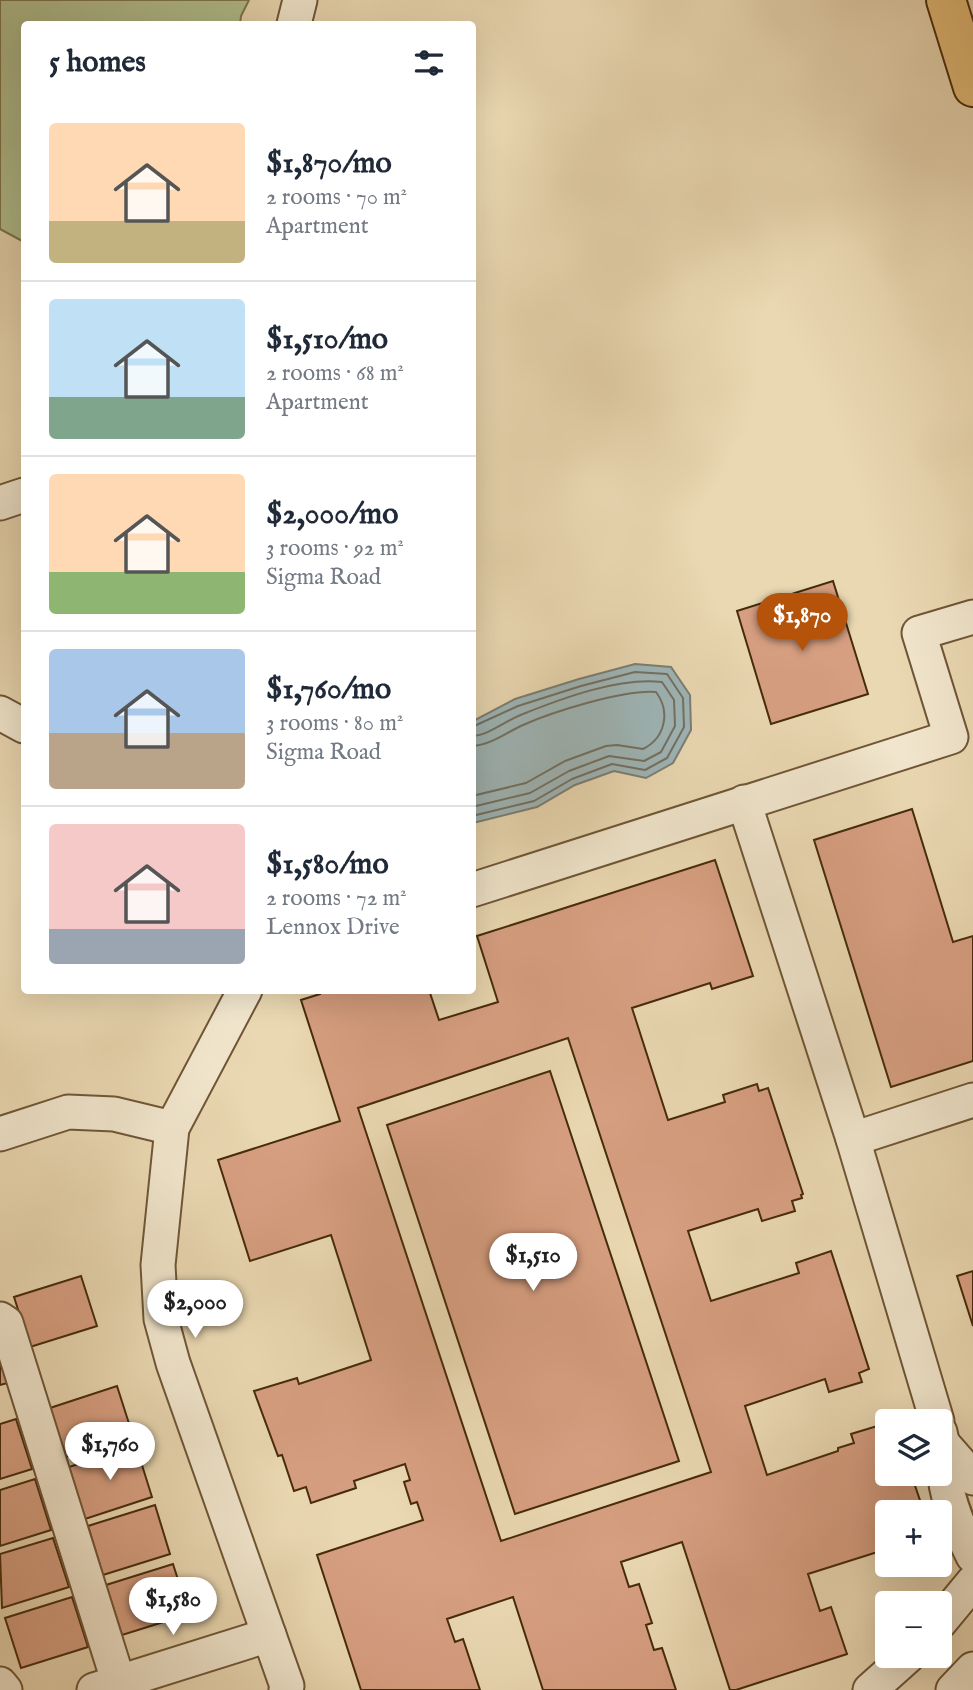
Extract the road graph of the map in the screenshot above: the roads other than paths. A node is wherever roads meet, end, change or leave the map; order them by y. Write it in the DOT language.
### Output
graph roads {
  1 [pos="300,0"];
  2 [pos="946,0"];
  3 [pos="295,21"];
  4 [pos="973,87"];
  5 [pos="21,496"];
  6 [pos="0,503"];
  7 [pos="973,617"];
  8 [pos="0,713"];
  9 [pos="21,724"];
  10 [pos="744,802"];
  11 [pos="476,889"];
  12 [pos="243,994"];
  13 [pos="973,1100"];
  14 [pos="172,1128"];
  15 [pos="0,1134"];
  16 [pos="853,1139"];
  17 [pos="0,1319"];
  18 [pos="933,1409"];
  19 [pos="952,1449"];
  20 [pos="973,1478"];
  21 [pos="947,1486"];
  22 [pos="973,1556"];
  23 [pos="973,1582"];
  24 [pos="952,1607"];
  25 [pos="269,1635"];
  26 [pos="895,1668"];
  27 [pos="973,1669"];
  28 [pos="0,1684"];
  29 [pos="111,1687"];
  30 [pos="289,1689"];
  31 [pos="5,1690"];
  32 [pos="870,1690"];
  33 [pos="953,1690"];
  1 -- 3 [label="street"];
  2 -- 4 [label="main road"];
  5 -- 6 [label="street"];
  7 -- 10 [label="street"];
  8 -- 9 [label="street"];
  10 -- 11 [label="street"];
  10 -- 16 [label="street"];
  12 -- 14 [label="street"];
  13 -- 16 [label="street"];
  14 -- 15 [label="street"];
  14 -- 25 [label="street"];
  16 -- 18 [label="street"];
  17 -- 29 [label="street"];
  19 -- 20 [label="street"];
  21 -- 22 [label="street"];
  23 -- 24 [label="street"];
  25 -- 29 [label="street"];
  25 -- 30 [label="street"];
  26 -- 32 [label="street"];
  27 -- 33 [label="street"];
  28 -- 31 [label="street"];
}
